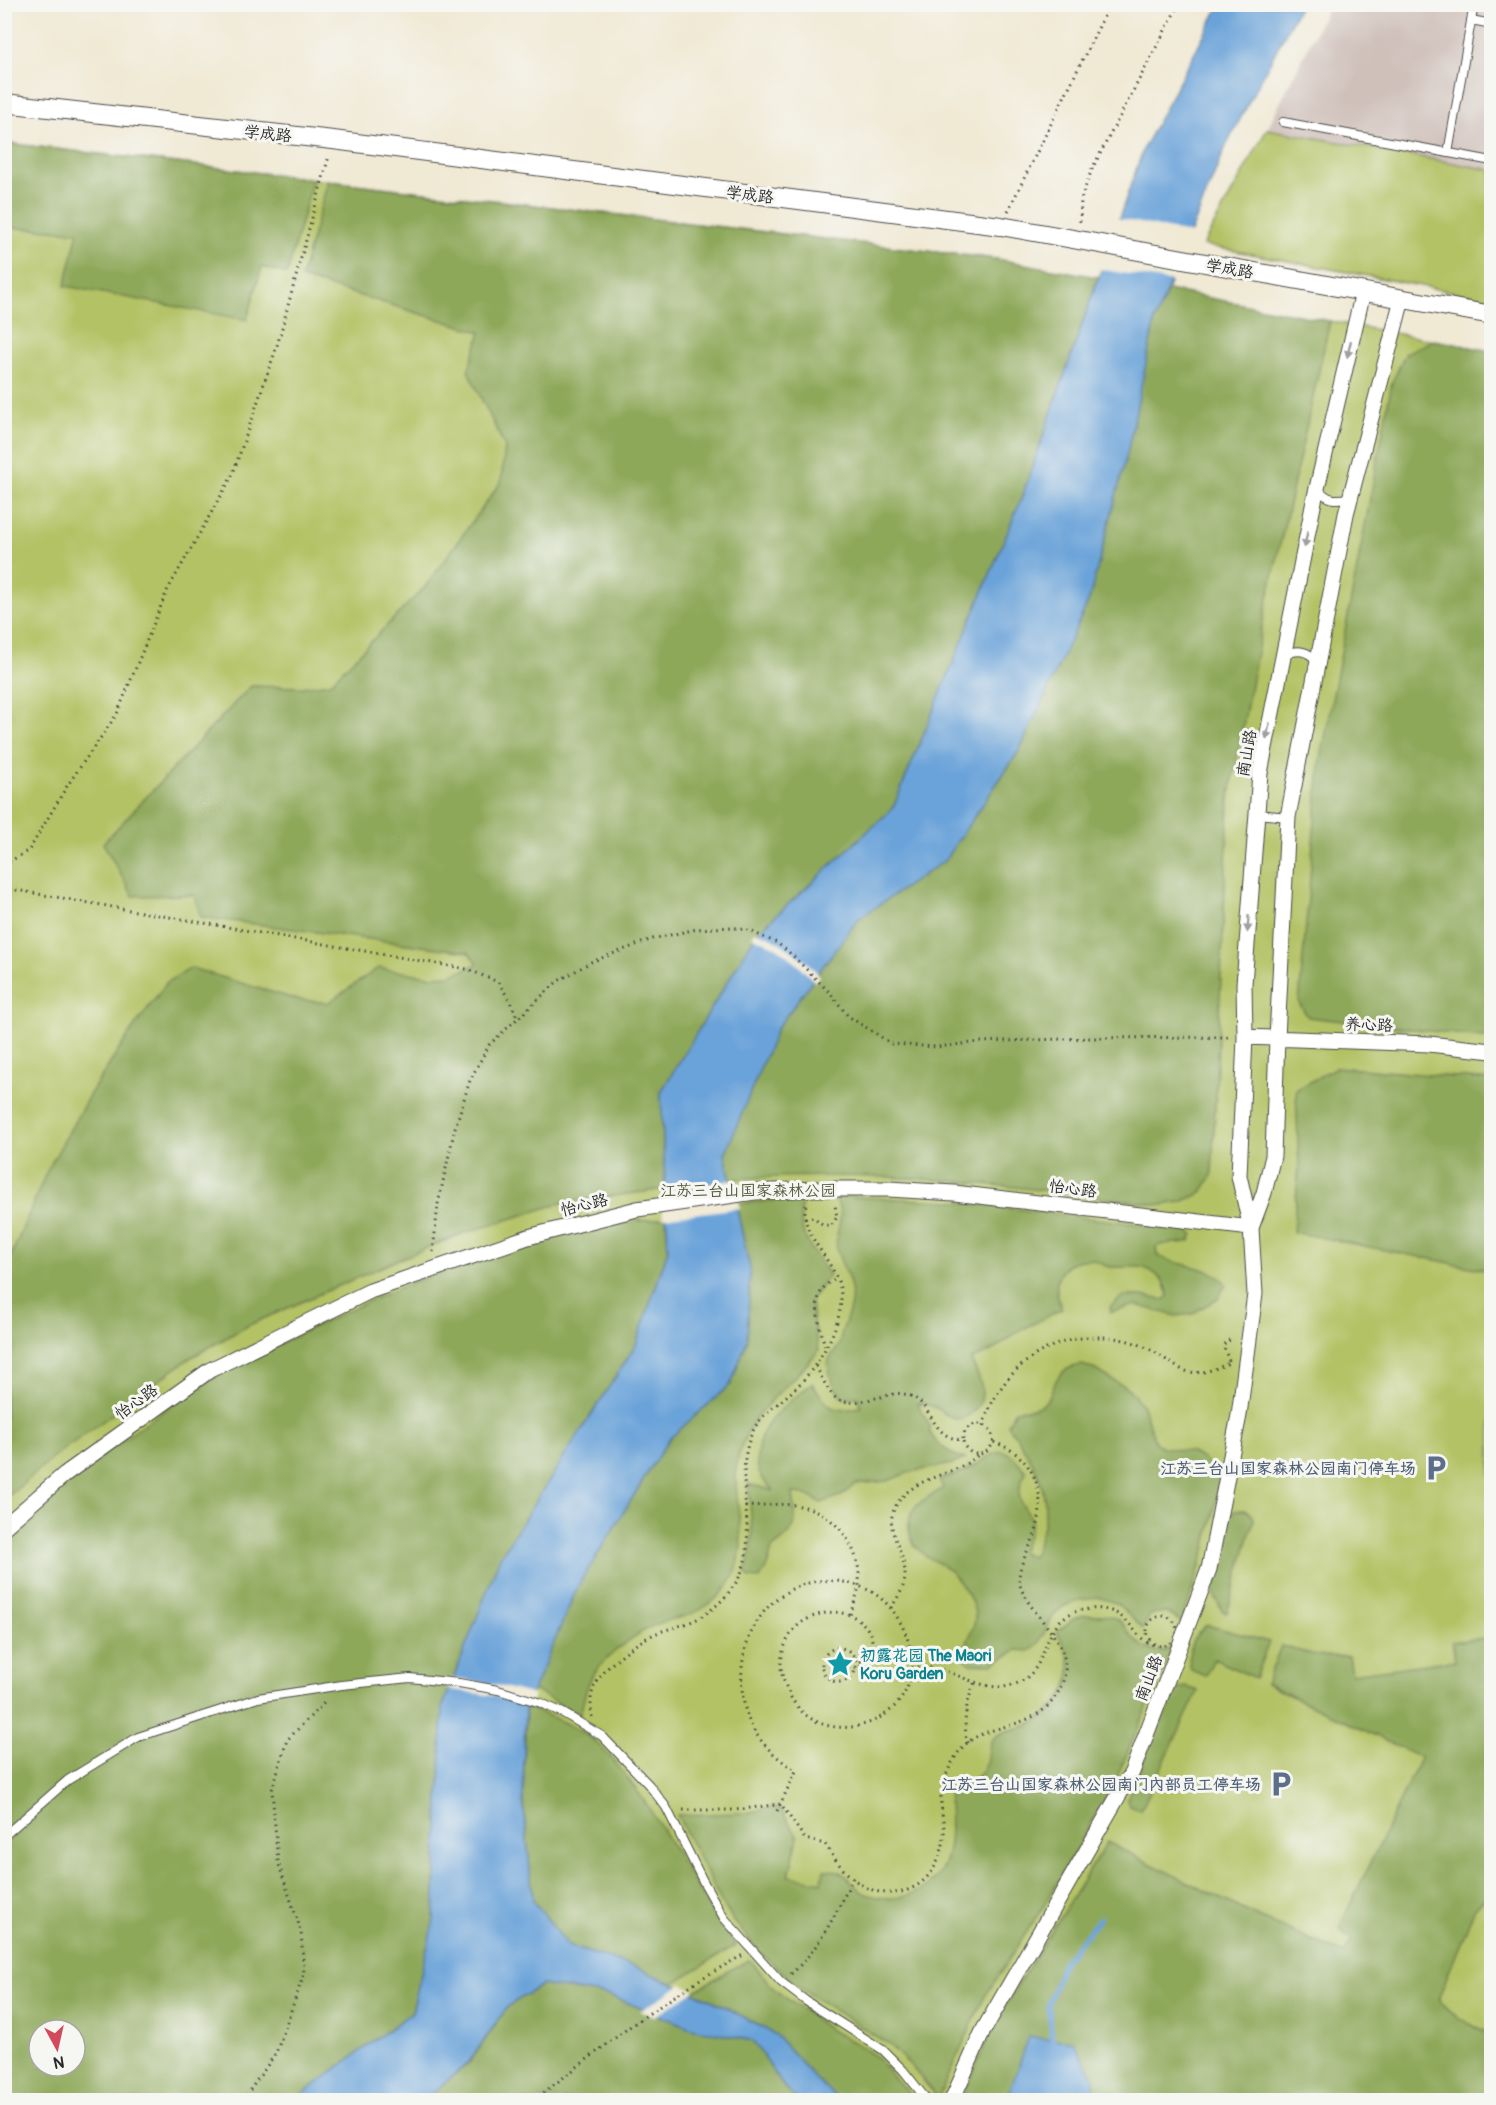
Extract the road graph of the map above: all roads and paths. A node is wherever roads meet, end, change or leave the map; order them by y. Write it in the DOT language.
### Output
graph roads {
  1 [pos="1110,4"];
  2 [pos="1179,4"];
  3 [pos="1474,4"];
  4 [pos="1471,20"];
  5 [pos="1491,24"];
  6 [pos="4,103"];
  7 [pos="1283,122"];
  8 [pos="333,140"];
  9 [pos="1448,153"];
  10 [pos="1491,161"];
  11 [pos="1001,226"];
  12 [pos="1078,240"];
  13 [pos="1363,292"];
  14 [pos="1402,299"];
  15 [pos="1491,315"];
  16 [pos="1317,488"];
  17 [pos="1350,497"];
  18 [pos="1283,655"];
  19 [pos="1317,662"];
  20 [pos="1257,814"];
  21 [pos="1288,817"];
  22 [pos="4,865"];
  23 [pos="4,888"];
  24 [pos="517,1017"];
  25 [pos="1245,1037"];
  26 [pos="1277,1038"];
  27 [pos="1491,1052"];
  28 [pos="812,1199"];
  29 [pos="832,1199"];
  30 [pos="805,1218"];
  31 [pos="1251,1228"];
  32 [pos="431,1270"];
  33 [pos="837,1280"];
  34 [pos="825,1348"];
  35 [pos="1230,1363"];
  36 [pos="816,1366"];
  37 [pos="984,1426"];
  38 [pos="963,1440"];
  39 [pos="993,1442"];
  40 [pos="979,1454"];
  41 [pos="745,1507"];
  42 [pos="4,1527"];
  43 [pos="859,1586"];
  44 [pos="891,1608"];
  45 [pos="850,1615"];
  46 [pos="1052,1632"];
  47 [pos="1158,1646"];
  48 [pos="855,1658"];
  49 [pos="865,1663"];
  50 [pos="912,1667"];
  51 [pos="855,1669"];
  52 [pos="975,1683"];
  53 [pos="342,1685"];
  54 [pos="593,1730"];
  55 [pos="968,1743"];
  56 [pos="781,1804"];
  57 [pos="668,1810"];
  58 [pos="777,1811"];
  59 [pos="4,1836"];
  60 [pos="853,1878"];
  61 [pos="753,1950"];
  62 [pos="782,1982"];
  63 [pos="243,2100"];
  64 [pos="534,2100"];
  65 [pos="927,2100"];
  66 [pos="952,2100"];
  1 -- 11 [label="path"];
  2 -- 12 [label="path"];
  3 -- 4 [label="lane"];
  4 -- 5 [label="lane"];
  4 -- 9 [label="lane"];
  6 -- 8 [label="street, 学成路"];
  7 -- 9 [label="lane"];
  8 -- 11 [label="street, 学成路"];
  8 -- 22 [label="path"];
  9 -- 10 [label="lane"];
  11 -- 12 [label="street, 学成路"];
  12 -- 13 [label="street, 学成路"];
  13 -- 14 [label="street, 学成路"];
  13 -- 16 [label="street, 南山路, one-way"];
  14 -- 15 [label="street, 学成路"];
  14 -- 17 [label="street, 南山路"];
  16 -- 17 [label="lane"];
  16 -- 18 [label="street, 南山路, one-way"];
  17 -- 19 [label="street, 南山路"];
  18 -- 19 [label="lane"];
  18 -- 20 [label="street, 南山路, one-way"];
  19 -- 21 [label="street, 南山路"];
  20 -- 21 [label="lane"];
  20 -- 25 [label="street, 南山路, one-way"];
  21 -- 26 [label="street, 南山路"];
  23 -- 24 [label="path"];
  24 -- 25 [label="path"];
  24 -- 32 [label="path"];
  25 -- 26 [label="street, 养心路"];
  25 -- 31 [label="street, 南山路"];
  26 -- 27 [label="street, 养心路"];
  26 -- 31 [label="street, 南山路"];
  28 -- 30 [label="path"];
  29 -- 30 [label="path"];
  30 -- 33 [label="path"];
  31 -- 32 [label="street, 怡心路"];
  31 -- 66 [label="street, 南山路"];
  32 -- 42 [label="street, 怡心路"];
  33 -- 34 [label="path"];
  33 -- 34 [label="path"];
  34 -- 36 [label="path"];
  35 -- 37 [label="path"];
  36 -- 38 [label="path"];
  36 -- 41 [label="path"];
  37 -- 38 [label="path"];
  37 -- 39 [label="path"];
  38 -- 40 [label="path"];
  39 -- 40 [label="path"];
  39 -- 46 [label="path"];
  40 -- 44 [label="path"];
  41 -- 43 [label="path"];
  41 -- 54 [label="path"];
  43 -- 44 [label="path"];
  43 -- 45 [label="path"];
  43 -- 56 [label="path"];
  44 -- 50 [label="path"];
  45 -- 49 [label="path"];
  45 -- 50 [label="path"];
  46 -- 47 [label="path"];
  46 -- 52 [label="path"];
  46 -- 55 [label="path"];
  47 -- 47 [label="path"];
  48 -- 49 [label="path"];
  48 -- 51 [label="path"];
  48 -- 51 [label="path"];
  49 -- 50 [label="path"];
  49 -- 51 [label="path"];
  50 -- 52 [label="path"];
  52 -- 55 [label="path"];
  53 -- 54 [label="lane"];
  53 -- 59 [label="lane"];
  53 -- 63 [label="path"];
  54 -- 57 [label="lane"];
  55 -- 60 [label="path"];
  56 -- 57 [label="path"];
  56 -- 58 [label="path"];
  56 -- 60 [label="path"];
  57 -- 61 [label="lane"];
  60 -- 62 [label="path"];
  61 -- 62 [label="lane"];
  61 -- 64 [label="path"];
  62 -- 65 [label="lane"];
}
